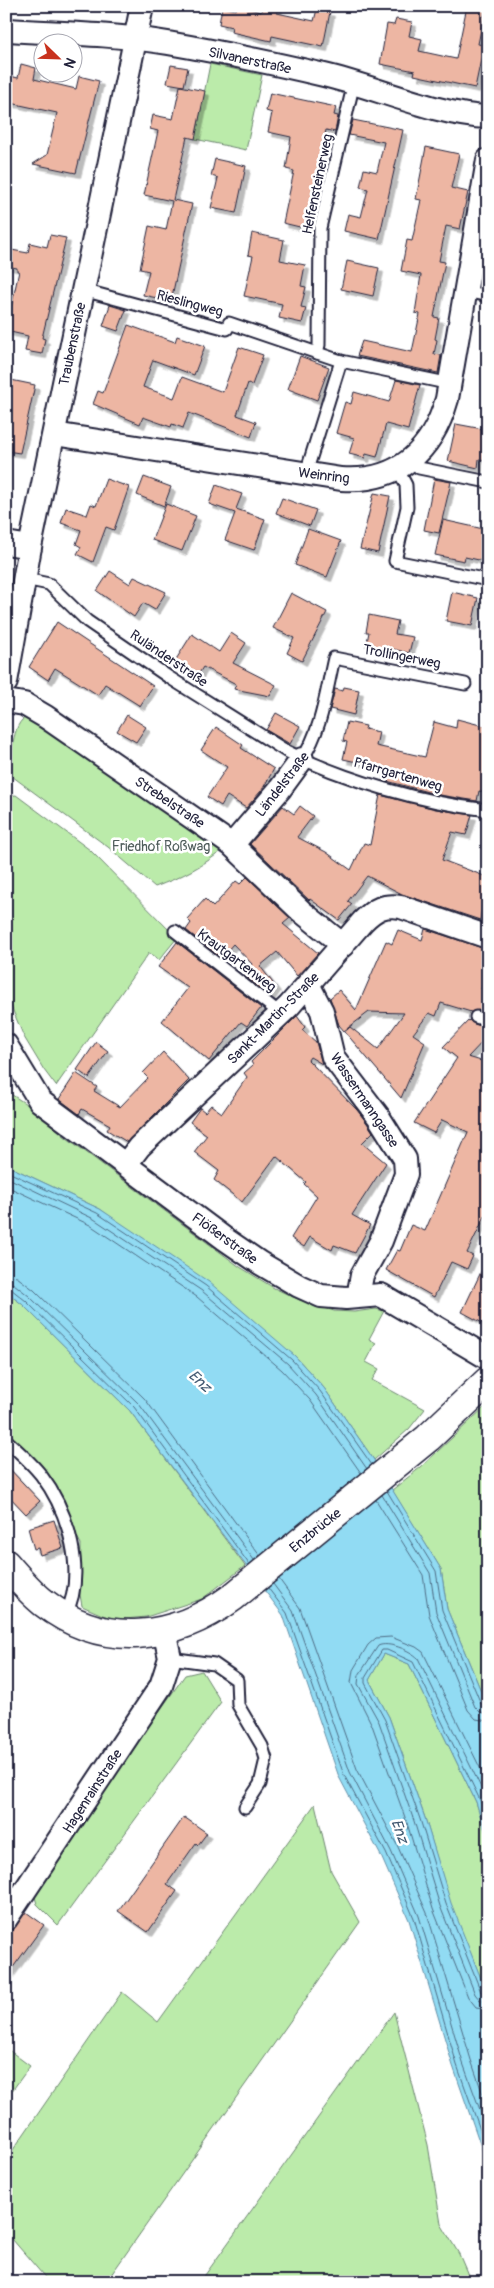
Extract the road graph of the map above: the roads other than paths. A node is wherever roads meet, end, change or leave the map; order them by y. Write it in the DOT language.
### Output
graph roads {
  1 [pos="142,6"];
  2 [pos="6,30"];
  3 [pos="135,39"];
  4 [pos="354,82"];
  5 [pos="488,117"];
  6 [pos="488,160"];
  7 [pos="83,290"];
  8 [pos="466,291"];
  9 [pos="488,296"];
  10 [pos="317,353"];
  11 [pos="341,361"];
  12 [pos="451,384"];
  13 [pos="54,434"];
  14 [pos="405,463"];
  15 [pos="306,473"];
  16 [pos="488,482"];
  17 [pos="6,543"];
  18 [pos="30,547"];
  19 [pos="25,579"];
  20 [pos="488,580"];
  21 [pos="334,658"];
  22 [pos="6,682"];
  23 [pos="465,684"];
  24 [pos="6,701"];
  25 [pos="302,759"];
  26 [pos="488,810"];
  27 [pos="232,845"];
  28 [pos="175,931"];
  29 [pos="488,937"];
  30 [pos="343,945"];
  31 [pos="308,986"];
  32 [pos="281,1014"];
  33 [pos="476,1017"];
  34 [pos="488,1021"];
  35 [pos="6,1045"];
  36 [pos="126,1164"];
  37 [pos="362,1296"];
  38 [pos="488,1358"];
  39 [pos="488,1380"];
  40 [pos="6,1440"];
  41 [pos="6,1564"];
  42 [pos="65,1616"];
  43 [pos="164,1630"];
  44 [pos="170,1658"];
  45 [pos="245,1807"];
  46 [pos="6,1919"];
  1 -- 3 [label="street, Traubenstraße"];
  2 -- 3 [label="street, Silvanerstraße"];
  3 -- 4 [label="street, Silvanerstraße"];
  3 -- 7 [label="street, Traubenstraße"];
  4 -- 5 [label="street, Silvanerstraße"];
  4 -- 10 [label="lane, Helfensteinerweg"];
  6 -- 8 [label="street, Weinring"];
  7 -- 10 [label="lane, Rieslingweg"];
  7 -- 13 [label="street, Traubenstraße"];
  8 -- 9 [label="lane"];
  8 -- 12 [label="street, Weinring"];
  10 -- 11 [label="lane, Rieslingweg"];
  11 -- 12 [label="lane, Rieslingweg"];
  11 -- 15 [label="lane"];
  12 -- 14 [label="street, Weinring"];
  13 -- 15 [label="street, Weinring"];
  13 -- 18 [label="street, Traubenstraße"];
  14 -- 15 [label="street, Weinring"];
  14 -- 16 [label="lane"];
  14 -- 20 [label="lane"];
  17 -- 18 [label="street"];
  18 -- 19 [label="street, Traubenstraße"];
  19 -- 22 [label="street, Traubenstraße"];
  19 -- 25 [label="lane, Ruländerstraße"];
  21 -- 23 [label="lane, Trollingerweg"];
  21 -- 25 [label="lane, Ländelstraße"];
  24 -- 27 [label="street, Strebelstraße"];
  25 -- 26 [label="lane, Pfarrgartenweg"];
  25 -- 27 [label="street, Ländelstraße"];
  27 -- 30 [label="street, Strebelstraße"];
  28 -- 32 [label="lane, Krautgartenweg"];
  29 -- 30 [label="street, Sankt-Martin-Straße"];
  30 -- 31 [label="street, Sankt-Martin-Straße"];
  31 -- 32 [label="street, Sankt-Martin-Straße"];
  31 -- 37 [label="street, Wassermanngasse"];
  32 -- 36 [label="street, Sankt-Martin-Straße"];
  33 -- 34 [label="lane"];
  35 -- 36 [label="street, Flößerstraße"];
  36 -- 37 [label="street, Flößerstraße"];
  37 -- 38 [label="street, Flößerstraße"];
  39 -- 43 [label="street, Enzbrücke"];
  40 -- 42 [label="lane"];
  41 -- 42 [label="street"];
  42 -- 43 [label="street, Enzbrücke"];
  43 -- 44 [label="street, Hagenrainstraße"];
  44 -- 45 [label="lane"];
  44 -- 46 [label="street, Hagenrainstraße"];
}
